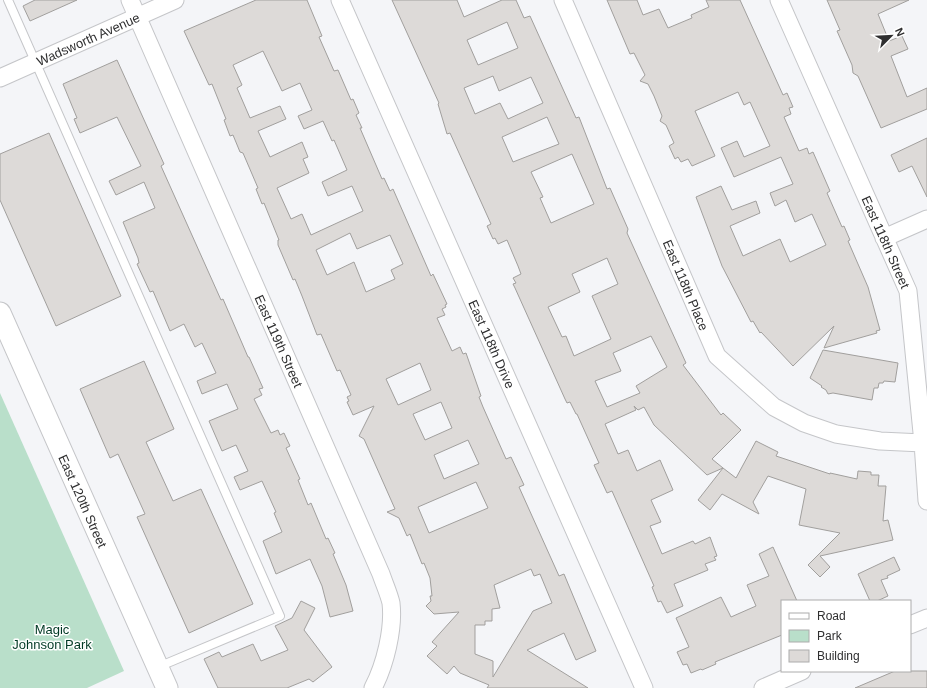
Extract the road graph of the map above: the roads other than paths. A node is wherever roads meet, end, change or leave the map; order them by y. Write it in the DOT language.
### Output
graph roads {
  1 [pos="8,0"];
  2 [pos="130,0"];
  3 [pos="175,0"];
  4 [pos="340,0"];
  5 [pos="563,0"];
  6 [pos="779,0"];
  7 [pos="138,17"];
  8 [pos="36,62"];
  9 [pos="0,78"];
  10 [pos="927,219"];
  11 [pos="884,238"];
  12 [pos="0,313"];
  13 [pos="923,443"];
  14 [pos="927,501"];
  15 [pos="927,618"];
  16 [pos="911,625"];
  17 [pos="157,667"];
  18 [pos="800,672"];
  19 [pos="166,688"];
  20 [pos="373,688"];
  21 [pos="644,688"];
  22 [pos="763,688"];
  1 -- 8 [label="lane"];
  2 -- 7 [label="street, East 119th Street"];
  3 -- 7 [label="street, Wadsworth Avenue"];
  4 -- 21 [label="street, East 118th Drive"];
  5 -- 13 [label="street, East 118th Place"];
  6 -- 11 [label="street, East 118th Street"];
  7 -- 8 [label="street, Wadsworth Avenue"];
  7 -- 20 [label="street, East 119th Street"];
  8 -- 9 [label="street, Wadsworth Avenue"];
  8 -- 17 [label="lane"];
  10 -- 11 [label="street"];
  11 -- 13 [label="street, East 118th Street"];
  12 -- 17 [label="street, East 120th Street"];
  13 -- 14 [label="street, East 118th Street"];
  15 -- 16 [label="street"];
  17 -- 19 [label="street, East 120th Street"];
  18 -- 22 [label="street"];
}
